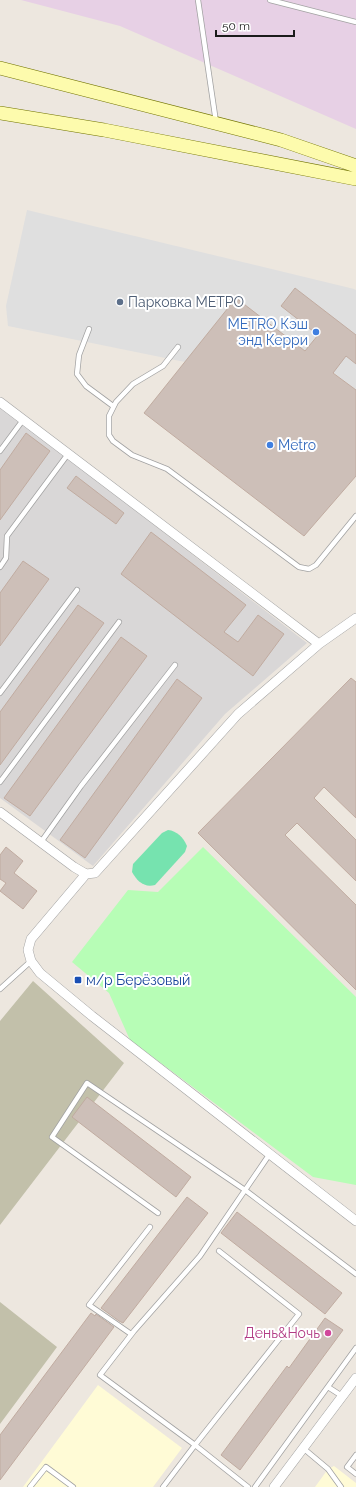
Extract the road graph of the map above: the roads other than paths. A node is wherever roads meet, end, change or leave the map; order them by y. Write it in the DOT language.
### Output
graph roads {
  1 [pos="198,0"];
  2 [pos="270,0"];
  3 [pos="288,2"];
  4 [pos="356,22"];
  5 [pos="0,68"];
  6 [pos="0,113"];
  7 [pos="216,124"];
  8 [pos="356,166"];
  9 [pos="356,179"];
  10 [pos="89,329"];
  11 [pos="178,347"];
  12 [pos="0,402"];
  13 [pos="113,406"];
  14 [pos="23,420"];
  15 [pos="0,451"];
  16 [pos="68,454"];
  17 [pos="356,516"];
  18 [pos="0,553"];
  19 [pos="6,558"];
  20 [pos="0,567"];
  21 [pos="77,590"];
  22 [pos="356,618"];
  23 [pos="119,622"];
  24 [pos="319,644"];
  25 [pos="174,665"];
  26 [pos="0,693"];
  27 [pos="0,782"];
  28 [pos="0,812"];
  29 [pos="41,842"];
  30 [pos="86,874"];
  31 [pos="31,961"];
  32 [pos="0,989"];
  33 [pos="269,1155"];
  34 [pos="245,1190"];
  35 [pos="158,1213"];
  36 [pos="356,1221"];
  37 [pos="150,1227"];
  38 [pos="219,1251"];
  39 [pos="356,1274"];
  40 [pos="131,1334"];
  41 [pos="356,1348"];
  42 [pos="356,1378"];
  43 [pos="328,1387"];
  44 [pos="342,1396"];
  45 [pos="195,1445"];
  46 [pos="303,1448"];
  47 [pos="356,1455"];
  48 [pos="356,1474"];
  49 [pos="30,1487"];
  50 [pos="73,1487"];
  51 [pos="163,1487"];
  52 [pos="248,1487"];
  53 [pos="256,1487"];
  54 [pos="274,1487"];
  55 [pos="341,1487"];
  1 -- 7 [label="lane"];
  2 -- 3 [label="lane"];
  3 -- 4 [label="lane"];
  5 -- 7 [label="main road"];
  6 -- 9 [label="main road"];
  7 -- 8 [label="main road"];
  10 -- 13 [label="lane"];
  11 -- 13 [label="lane"];
  12 -- 14 [label="street"];
  13 -- 17 [label="lane"];
  14 -- 15 [label="lane"];
  14 -- 16 [label="street"];
  16 -- 19 [label="lane"];
  16 -- 24 [label="street"];
  18 -- 19 [label="lane"];
  19 -- 20 [label="lane"];
  21 -- 26 [label="lane"];
  22 -- 24 [label="street"];
  23 -- 27 [label="lane"];
  24 -- 30 [label="street"];
  25 -- 29 [label="lane"];
  28 -- 29 [label="street"];
  29 -- 30 [label="street"];
  30 -- 31 [label="street"];
  31 -- 32 [label="lane"];
  31 -- 33 [label="street"];
  33 -- 34 [label="lane"];
  33 -- 36 [label="street"];
  34 -- 35 [label="lane"];
  34 -- 39 [label="lane"];
  34 -- 40 [label="lane"];
  37 -- 40 [label="lane"];
  38 -- 45 [label="lane"];
  40 -- 45 [label="lane"];
  41 -- 43 [label="lane"];
  42 -- 44 [label="street"];
  43 -- 44 [label="lane"];
  43 -- 53 [label="lane"];
  44 -- 46 [label="street"];
  45 -- 51 [label="lane"];
  45 -- 52 [label="lane"];
  46 -- 54 [label="street"];
  46 -- 55 [label="lane"];
  47 -- 48 [label="lane"];
  49 -- 50 [label="lane"];
}
